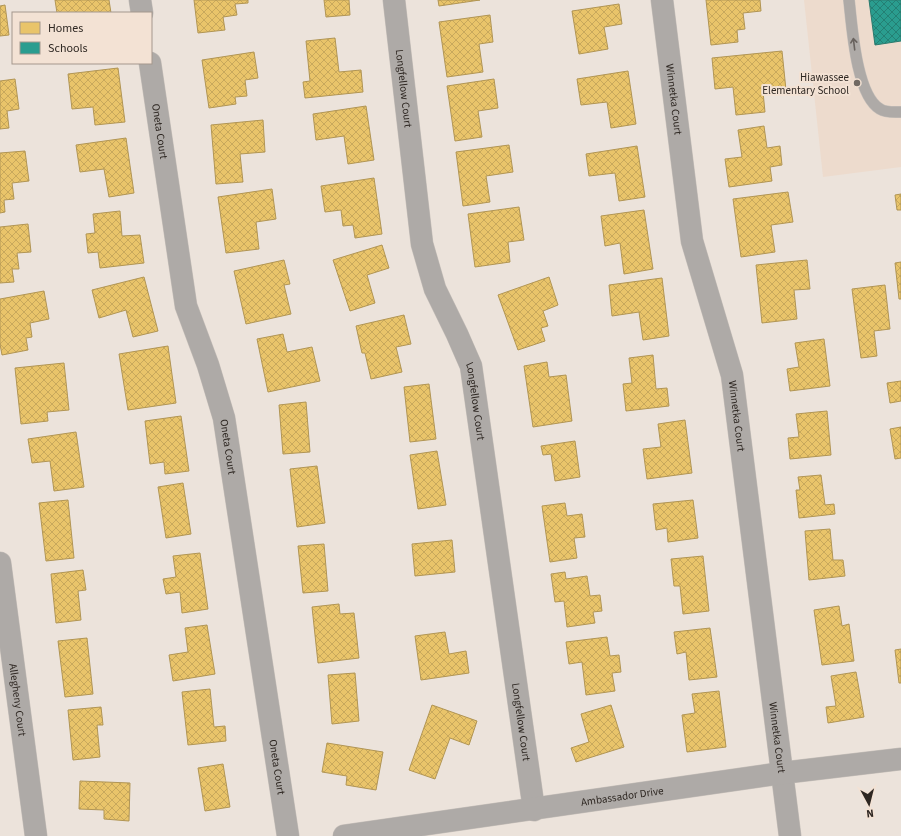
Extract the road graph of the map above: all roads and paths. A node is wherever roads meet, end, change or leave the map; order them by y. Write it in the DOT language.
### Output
graph roads {
  1 [pos="140,0"];
  2 [pos="394,0"];
  3 [pos="662,0"];
  4 [pos="849,0"];
  5 [pos="142,12"];
  6 [pos="150,64"];
  7 [pos="901,112"];
  8 [pos="0,563"];
  9 [pos="901,759"];
  10 [pos="782,773"];
  11 [pos="534,810"];
  12 [pos="36,836"];
  13 [pos="288,836"];
  14 [pos="344,836"];
  15 [pos="790,836"];
  1 -- 5 [label="street"];
  2 -- 11 [label="street, Longfellow Court"];
  3 -- 10 [label="street, Winnetka Court"];
  7 -- 4 [label="lane, one-way"];
  6 -- 13 [label="street, Oneta Court"];
  8 -- 12 [label="street, Allegheny Court"];
  9 -- 10 [label="street, Ambassador Drive"];
  10 -- 11 [label="street, Ambassador Drive"];
  10 -- 15 [label="street, Winnetka Court"];
  11 -- 14 [label="street, Ambassador Drive"];
}
